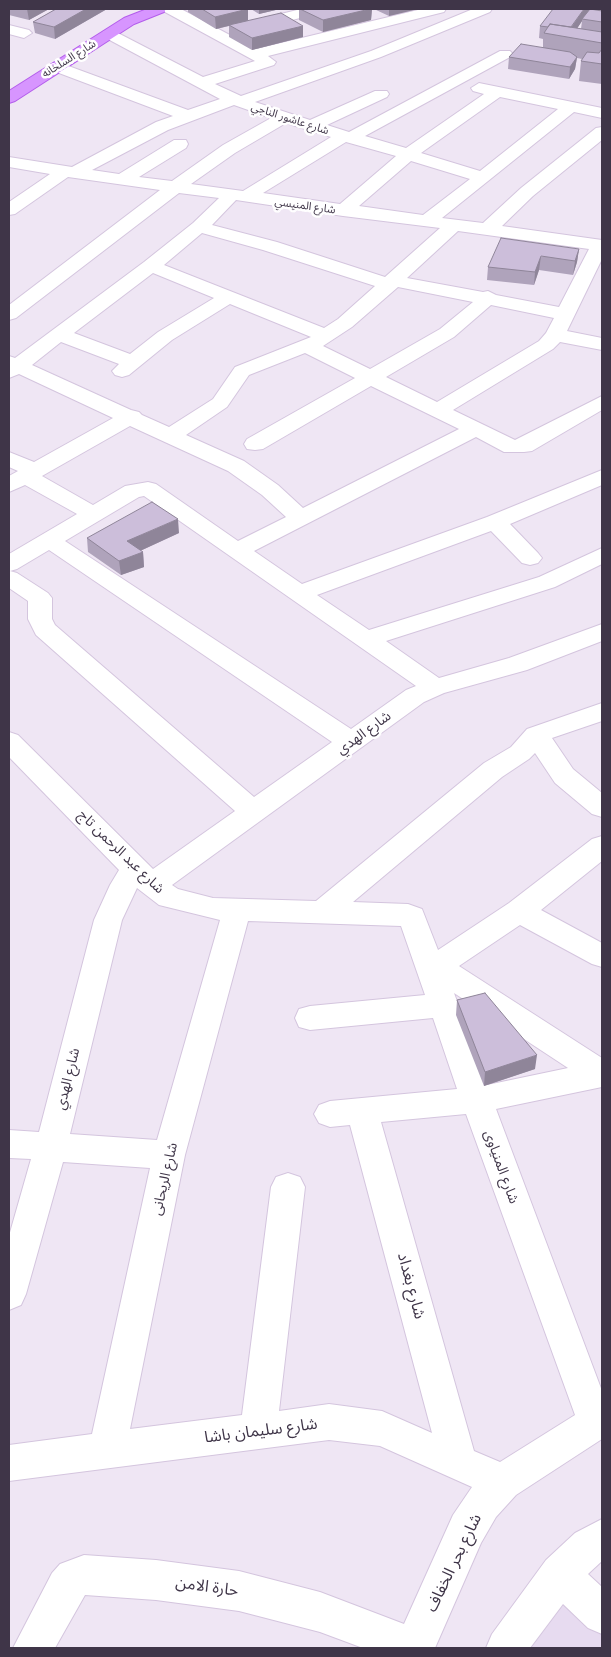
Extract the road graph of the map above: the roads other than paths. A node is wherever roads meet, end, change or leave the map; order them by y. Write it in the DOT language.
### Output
graph roads {
  1 [pos="141,9"];
  2 [pos="159,9"];
  3 [pos="170,9"];
  4 [pos="312,9"];
  5 [pos="438,9"];
  6 [pos="485,9"];
  7 [pos="250,13"];
  8 [pos="372,13"];
  9 [pos="286,17"];
  10 [pos="130,22"];
  11 [pos="266,22"];
  12 [pos="387,22"];
  13 [pos="109,34"];
  14 [pos="218,34"];
  15 [pos="322,37"];
  16 [pos="255,54"];
  17 [pos="505,54"];
  18 [pos="56,67"];
  19 [pos="452,82"];
  20 [pos="201,83"];
  21 [pos="497,92"];
  22 [pos="381,94"];
  23 [pos="9,98"];
  24 [pos="237,101"];
  25 [pos="571,107"];
  26 [pos="602,113"];
  27 [pos="188,116"];
  28 [pos="285,117"];
  29 [pos="310,126"];
  30 [pos="602,132"];
  31 [pos="347,137"];
  32 [pos="180,144"];
  33 [pos="406,156"];
  34 [pos="9,162"];
  35 [pos="69,173"];
  36 [pos="482,177"];
  37 [pos="121,180"];
  38 [pos="175,188"];
  39 [pos="238,196"];
  40 [pos="9,210"];
  41 [pos="343,211"];
  42 [pos="426,222"];
  43 [pos="453,226"];
  44 [pos="199,227"];
  45 [pos="487,230"];
  46 [pos="599,241"];
  47 [pos="151,266"];
  48 [pos="392,283"];
  49 [pos="228,297"];
  50 [pos="488,297"];
  51 [pos="9,314"];
  52 [pos="565,314"];
  53 [pos="60,335"];
  54 [pos="554,335"];
  55 [pos="327,336"];
  56 [pos="602,344"];
  57 [pos="306,346"];
  58 [pos="12,366"];
  59 [pos="369,378"];
  60 [pos="602,402"];
  61 [pos="437,411"];
  62 [pos="132,416"];
  63 [pos="474,430"];
  64 [pos="172,435"];
  65 [pos="255,444"];
  66 [pos="9,458"];
  67 [pos="23,477"];
  68 [pos="602,477"];
  69 [pos="93,514"];
  70 [pos="300,518"];
  71 [pos="494,522"];
  72 [pos="49,540"];
  73 [pos="238,550"];
  74 [pos="602,555"];
  75 [pos="530,558"];
  76 [pos="9,564"];
  77 [pos="9,578"];
  78 [pos="300,593"];
  79 [pos="602,632"];
  80 [pos="366,640"];
  81 [pos="435,687"];
  82 [pos="602,712"];
  83 [pos="536,735"];
  84 [pos="9,741"];
  85 [pos="351,742"];
  86 [pos="599,801"];
  87 [pos="254,812"];
  88 [pos="602,846"];
  89 [pos="143,877"];
  90 [pos="237,910"];
  91 [pos="519,911"];
  92 [pos="321,913"];
  93 [pos="408,916"];
  94 [pos="602,956"];
  95 [pos="432,963"];
  96 [pos="443,1005"];
  97 [pos="310,1018"];
  98 [pos="602,1074"];
  99 [pos="477,1100"];
  100 [pos="9,1144"];
  101 [pos="51,1147"];
  102 [pos="169,1155"];
  103 [pos="288,1187"];
  104 [pos="9,1294"];
  105 [pos="599,1419"];
  106 [pos="258,1431"];
  107 [pos="107,1451"];
  108 [pos="459,1462"];
  109 [pos="9,1463"];
  110 [pos="504,1482"];
  111 [pos="602,1538"];
  112 [pos="560,1574"];
  113 [pos="602,1614"];
  114 [pos="33,1648"];
  115 [pos="415,1648"];
  116 [pos="506,1648"];
  1 -- 10 [label="main road"];
  2 -- 10 [label="main road"];
  3 -- 14 [label="street"];
  4 -- 9 [label="street"];
  5 -- 12 [label="street"];
  6 -- 24 [label="street"];
  7 -- 11 [label="street"];
  8 -- 12 [label="street"];
  9 -- 11 [label="street"];
  9 -- 15 [label="street"];
  10 -- 13 [label="main road, شارع السلخانه"];
  11 -- 14 [label="street"];
  12 -- 15 [label="street"];
  13 -- 18 [label="main road, شارع السلخانه"];
  13 -- 20 [label="street, شارع عاشور الناجي"];
  14 -- 16 [label="street"];
  15 -- 16 [label="street"];
  16 -- 20 [label="street"];
  17 -- 19 [label="street"];
  18 -- 23 [label="main road, شارع السلخانه"];
  18 -- 27 [label="street"];
  19 -- 21 [label="street"];
  19 -- 31 [label="street"];
  20 -- 24 [label="street, شارع عاشور الناجي"];
  21 -- 25 [label="street"];
  21 -- 33 [label="street"];
  22 -- 29 [label="street"];
  24 -- 27 [label="street"];
  24 -- 28 [label="street, شارع عاشور الناجي"];
  25 -- 26 [label="street"];
  25 -- 36 [label="street"];
  27 -- 35 [label="street"];
  28 -- 29 [label="street, شارع عاشور الناجي"];
  28 -- 38 [label="street"];
  29 -- 31 [label="street, شارع عاشور الناجي"];
  30 -- 45 [label="street"];
  31 -- 33 [label="street, شارع عاشور الناجي"];
  31 -- 39 [label="street"];
  32 -- 37 [label="street"];
  33 -- 36 [label="street, شارع عاشور الناجي"];
  33 -- 41 [label="street"];
  34 -- 35 [label="street, شارع المنيسي"];
  35 -- 37 [label="street, شارع المنيسي"];
  35 -- 40 [label="street"];
  36 -- 42 [label="street"];
  37 -- 38 [label="street, شارع المنيسي"];
  38 -- 39 [label="street, شارع المنيسي"];
  38 -- 51 [label="street"];
  39 -- 41 [label="street, شارع المنيسي"];
  39 -- 44 [label="street"];
  41 -- 42 [label="street, شارع المنيسي"];
  42 -- 43 [label="street, شارع المنيسي"];
  43 -- 45 [label="street, شارع المنيسي"];
  43 -- 48 [label="street"];
  44 -- 47 [label="street"];
  44 -- 48 [label="street"];
  45 -- 46 [label="street, شارع المنيسي"];
  46 -- 52 [label="street"];
  47 -- 49 [label="street"];
  47 -- 53 [label="street"];
  48 -- 50 [label="street"];
  48 -- 55 [label="street"];
  49 -- 53 [label="street"];
  49 -- 55 [label="street"];
  50 -- 52 [label="street"];
  50 -- 59 [label="street"];
  52 -- 54 [label="street"];
  53 -- 58 [label="street"];
  54 -- 56 [label="street"];
  54 -- 61 [label="street"];
  55 -- 57 [label="street"];
  57 -- 59 [label="street"];
  57 -- 64 [label="street"];
  58 -- 62 [label="street"];
  59 -- 61 [label="street"];
  59 -- 65 [label="street"];
  60 -- 63 [label="street"];
  61 -- 63 [label="street"];
  62 -- 64 [label="street"];
  62 -- 67 [label="street"];
  63 -- 70 [label="street"];
  64 -- 70 [label="street"];
  66 -- 67 [label="street"];
  67 -- 69 [label="street"];
  68 -- 71 [label="street"];
  69 -- 72 [label="street"];
  69 -- 73 [label="street"];
  70 -- 73 [label="street"];
  71 -- 75 [label="street"];
  71 -- 78 [label="street"];
  72 -- 76 [label="street"];
  72 -- 85 [label="street"];
  73 -- 78 [label="street"];
  74 -- 80 [label="street"];
  77 -- 87 [label="street"];
  78 -- 80 [label="street"];
  79 -- 81 [label="street, شارع الهدي"];
  80 -- 81 [label="street"];
  81 -- 85 [label="street, شارع الهدي"];
  82 -- 83 [label="street"];
  83 -- 86 [label="street"];
  83 -- 92 [label="street"];
  84 -- 89 [label="street, شارع عبد الرحمن تاج"];
  85 -- 87 [label="street, شارع الهدي"];
  87 -- 89 [label="street, شارع الهدي"];
  88 -- 91 [label="street"];
  89 -- 90 [label="street, شارع عبد الرحمن تاج"];
  89 -- 101 [label="street, شارع الهدي"];
  90 -- 92 [label="street, شارع عبد الرحمن تاج"];
  90 -- 102 [label="street, شارع الريحانى"];
  91 -- 94 [label="street"];
  91 -- 95 [label="street"];
  92 -- 93 [label="street, شارع عبد الرحمن تاج"];
  93 -- 95 [label="street, شارع المنياوى"];
  95 -- 96 [label="street, شارع المنياوى"];
  95 -- 98 [label="street"];
  96 -- 97 [label="street"];
  96 -- 99 [label="street, شارع المنياوى"];
  98 -- 99 [label="street"];
  99 -- 105 [label="street, شارع المنياوى"];
  99 -- 108 [label="street, شارع بغداد"];
  100 -- 101 [label="street"];
  101 -- 102 [label="street"];
  101 -- 104 [label="street, شارع الهدي"];
  102 -- 107 [label="street, شارع الريحانى"];
  103 -- 106 [label="street"];
  105 -- 110 [label="street, شارع بحر الخفاف"];
  106 -- 107 [label="street, شارع سليمان باشا"];
  106 -- 108 [label="street, شارع سليمان باشا"];
  107 -- 109 [label="street, شارع سليمان باشا"];
  108 -- 110 [label="street, شارع سليمان باشا"];
  110 -- 115 [label="street, شارع بحر الخفاف"];
  111 -- 112 [label="street"];
  112 -- 113 [label="street"];
  112 -- 116 [label="street"];
  114 -- 115 [label="street, حارة الامن"];
}
